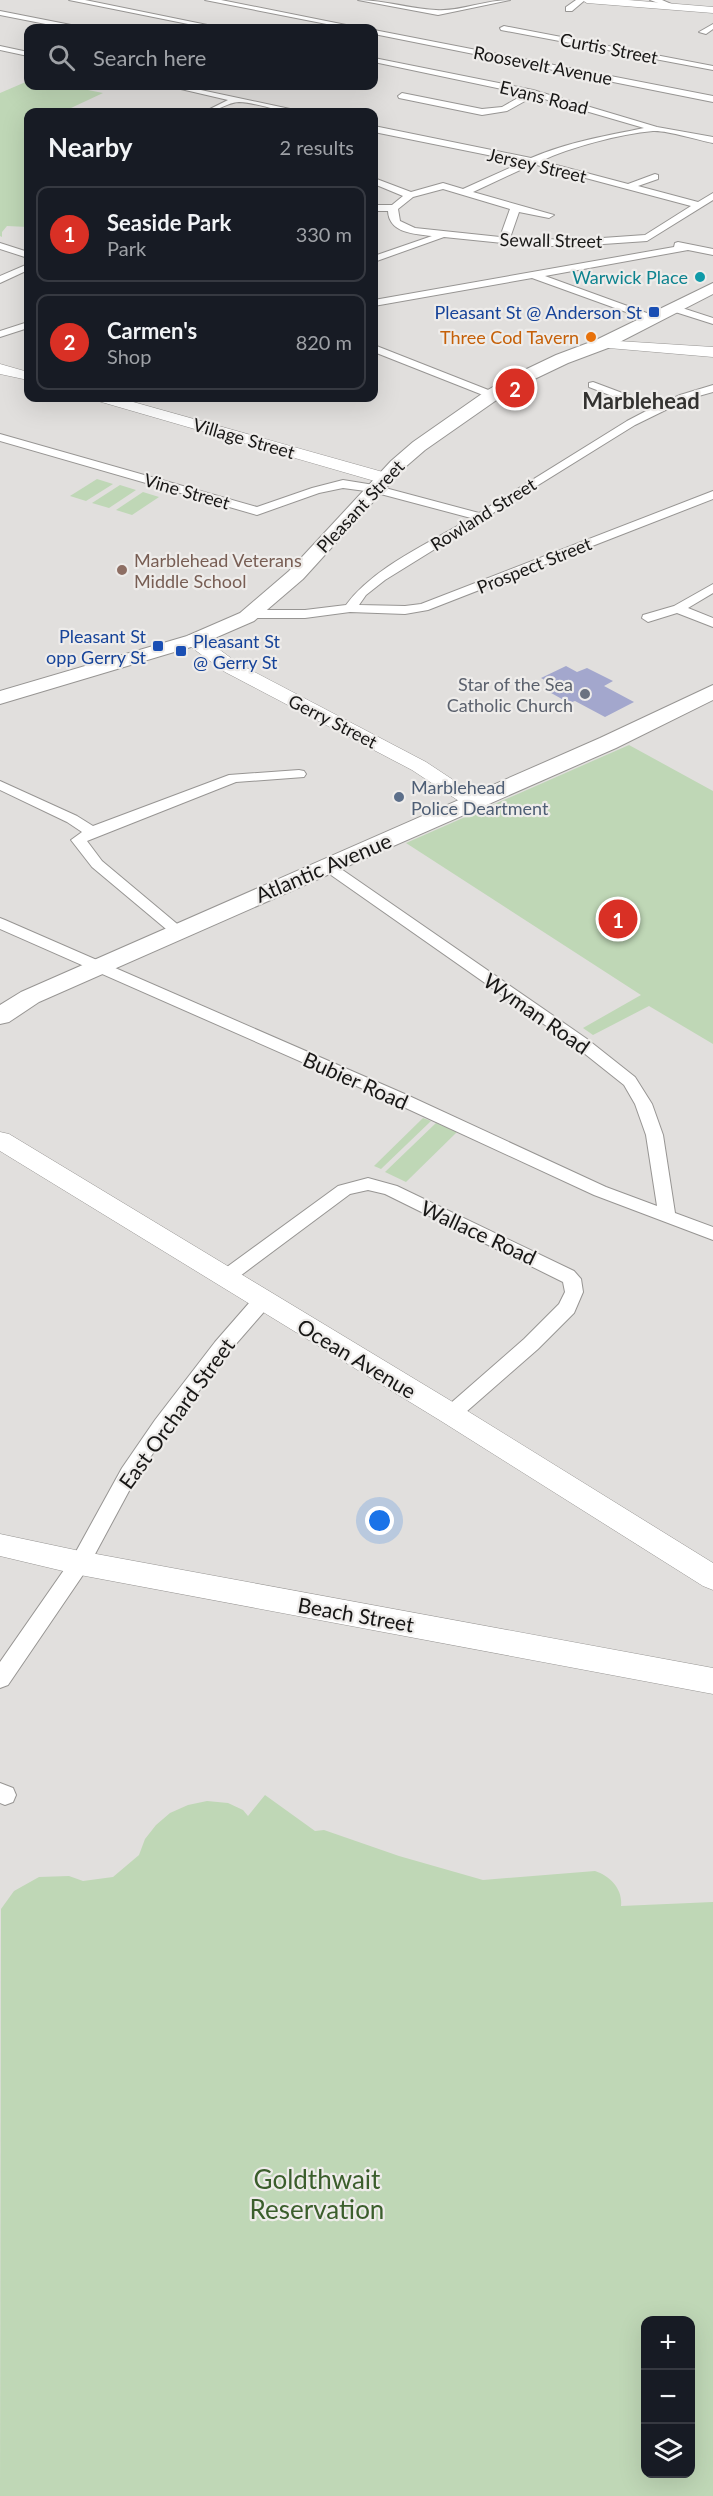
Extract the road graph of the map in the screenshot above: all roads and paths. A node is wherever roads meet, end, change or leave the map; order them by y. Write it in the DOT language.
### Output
graph roads {
  1 [pos="73,0"];
  2 [pos="209,0"];
  3 [pos="362,0"];
  4 [pos="506,0"];
  5 [pos="581,0"];
  6 [pos="587,0"];
  7 [pos="654,0"];
  8 [pos="672,6"];
  9 [pos="569,9"];
  10 [pos="713,10"];
  11 [pos="0,13"];
  12 [pos="56,24"];
  13 [pos="197,24"];
  14 [pos="336,24"];
  15 [pos="713,26"];
  16 [pos="504,28"];
  17 [pos="703,32"];
  18 [pos="378,33"];
  19 [pos="0,48"];
  20 [pos="24,53"];
  21 [pos="378,61"];
  22 [pos="713,68"];
  23 [pos="192,90"];
  24 [pos="533,93"];
  25 [pos="402,96"];
  26 [pos="237,99"];
  27 [pos="713,99"];
  28 [pos="217,108"];
  29 [pos="281,108"];
  30 [pos="656,129"];
  31 [pos="378,130"];
  32 [pos="713,140"];
  33 [pos="531,161"];
  34 [pos="655,177"];
  35 [pos="378,183"];
  36 [pos="628,187"];
  37 [pos="465,192"];
  38 [pos="410,195"];
  39 [pos="713,196"];
  40 [pos="699,205"];
  41 [pos="378,208"];
  42 [pos="394,208"];
  43 [pos="515,208"];
  44 [pos="549,214"];
  45 [pos="442,236"];
  46 [pos="647,238"];
  47 [pos="504,240"];
  48 [pos="0,246"];
  49 [pos="689,247"];
  50 [pos="713,252"];
  51 [pos="24,254"];
  52 [pos="378,259"];
  53 [pos="24,269"];
  54 [pos="529,273"];
  55 [pos="0,280"];
  56 [pos="713,288"];
  57 [pos="378,302"];
  58 [pos="673,308"];
  59 [pos="651,318"];
  60 [pos="713,321"];
  61 [pos="24,326"];
  62 [pos="0,334"];
  63 [pos="602,345"];
  64 [pos="378,350"];
  65 [pos="713,352"];
  66 [pos="0,369"];
  67 [pos="24,375"];
  68 [pos="593,385"];
  69 [pos="713,388"];
  70 [pos="492,395"];
  71 [pos="117,402"];
  72 [pos="657,410"];
  73 [pos="0,437"];
  74 [pos="379,483"];
  75 [pos="713,495"];
  76 [pos="481,517"];
  77 [pos="713,588"];
  78 [pos="350,608"];
  79 [pos="678,609"];
  80 [pos="252,614"];
  81 [pos="648,618"];
  82 [pos="713,623"];
  83 [pos="194,640"];
  84 [pos="713,690"];
  85 [pos="0,698"];
  86 [pos="299,774"];
  87 [pos="0,785"];
  88 [pos="472,801"];
  89 [pos="92,832"];
  90 [pos="326,865"];
  91 [pos="0,923"];
  92 [pos="177,931"];
  93 [pos="99,966"];
  94 [pos="0,1016"];
  95 [pos="0,1140"];
  96 [pos="667,1217"];
  97 [pos="713,1234"];
  98 [pos="226,1277"];
  99 [pos="262,1300"];
  100 [pos="451,1414"];
  101 [pos="0,1545"];
  102 [pos="80,1563"];
  103 [pos="713,1578"];
  104 [pos="0,1679"];
  105 [pos="713,1681"];
  1 -- 13 [label="street"];
  2 -- 14 [label="street"];
  3 -- 4 [label="street"];
  5 -- 9 [label="street"];
  6 -- 8 [label="main road"];
  7 -- 8 [label="street"];
  8 -- 10 [label="main road"];
  11 -- 12 [label="street"];
  15 -- 17 [label="street"];
  16 -- 22 [label="street, Curtis Street"];
  18 -- 27 [label="street, Roosevelt Avenue"];
  19 -- 20 [label="street"];
  21 -- 24 [label="street, Evans Road"];
  23 -- 26 [label="street"];
  24 -- 25 [label="street"];
  24 -- 30 [label="street, Evans Road"];
  26 -- 28 [label="street"];
  26 -- 29 [label="street"];
  30 -- 32 [label="street, Evans Road"];
  30 -- 33 [label="street"];
  31 -- 33 [label="street, Jersey Street"];
  33 -- 36 [label="street, Jersey Street"];
  33 -- 37 [label="street"];
  34 -- 36 [label="street"];
  35 -- 38 [label="street"];
  36 -- 40 [label="street, Jersey Street"];
  37 -- 38 [label="street"];
  37 -- 43 [label="street"];
  38 -- 42 [label="street"];
  39 -- 40 [label="street, Sewall Street"];
  40 -- 46 [label="street, Sewall Street"];
  41 -- 42 [label="street"];
  42 -- 45 [label="street, Sewall Street"];
  43 -- 44 [label="street"];
  43 -- 47 [label="street"];
  45 -- 47 [label="street, Sewall Street"];
  45 -- 52 [label="street"];
  46 -- 47 [label="street, Sewall Street"];
  46 -- 49 [label="street"];
  48 -- 51 [label="street"];
  49 -- 50 [label="street"];
  49 -- 54 [label="street"];
  53 -- 55 [label="street"];
  54 -- 57 [label="street"];
  54 -- 59 [label="street"];
  56 -- 58 [label="main road, Pleasant Street"];
  58 -- 59 [label="main road, Pleasant Street"];
  58 -- 60 [label="street"];
  59 -- 63 [label="main road, Pleasant Street"];
  61 -- 62 [label="street"];
  63 -- 65 [label="main road"];
  63 -- 70 [label="main road, Pleasant Street"];
  64 -- 70 [label="street"];
  66 -- 67 [label="main road"];
  68 -- 72 [label="street"];
  69 -- 72 [label="street, Rowland Street"];
  70 -- 74 [label="main road, Pleasant Street"];
  71 -- 74 [label="main road, Village Street"];
  72 -- 76 [label="street, Rowland Street"];
  73 -- 74 [label="street, Vine Street"];
  74 -- 76 [label="street, Vine Street"];
  74 -- 80 [label="main road, Pleasant Street"];
  75 -- 78 [label="street, Prospect Street"];
  76 -- 78 [label="street, Rowland Street"];
  77 -- 79 [label="street"];
  78 -- 80 [label="street"];
  79 -- 81 [label="street"];
  79 -- 82 [label="street"];
  80 -- 83 [label="main road, Pleasant Street"];
  83 -- 85 [label="main road, Pleasant Street"];
  83 -- 88 [label="main road, Gerry Street"];
  84 -- 88 [label="main road, Atlantic Avenue"];
  86 -- 89 [label="street"];
  87 -- 89 [label="street"];
  88 -- 90 [label="main road, Atlantic Avenue"];
  89 -- 92 [label="street"];
  90 -- 92 [label="main road, Atlantic Avenue"];
  90 -- 96 [label="street, Wyman Road"];
  91 -- 93 [label="street, Bubier Road"];
  92 -- 93 [label="main road, Atlantic Avenue"];
  93 -- 94 [label="main road, Atlantic Avenue"];
  93 -- 96 [label="street, Bubier Road"];
  95 -- 98 [label="main road, Ocean Avenue"];
  96 -- 97 [label="street, Bubier Road"];
  98 -- 99 [label="main road, Ocean Avenue"];
  98 -- 100 [label="street, Wallace Road"];
  99 -- 100 [label="main road, Ocean Avenue"];
  99 -- 102 [label="street, East Orchard Street"];
  100 -- 103 [label="main road, Ocean Avenue"];
  101 -- 102 [label="main road, Beach Street"];
  102 -- 104 [label="street, East Orchard Street"];
  102 -- 105 [label="main road, Beach Street"];
}
